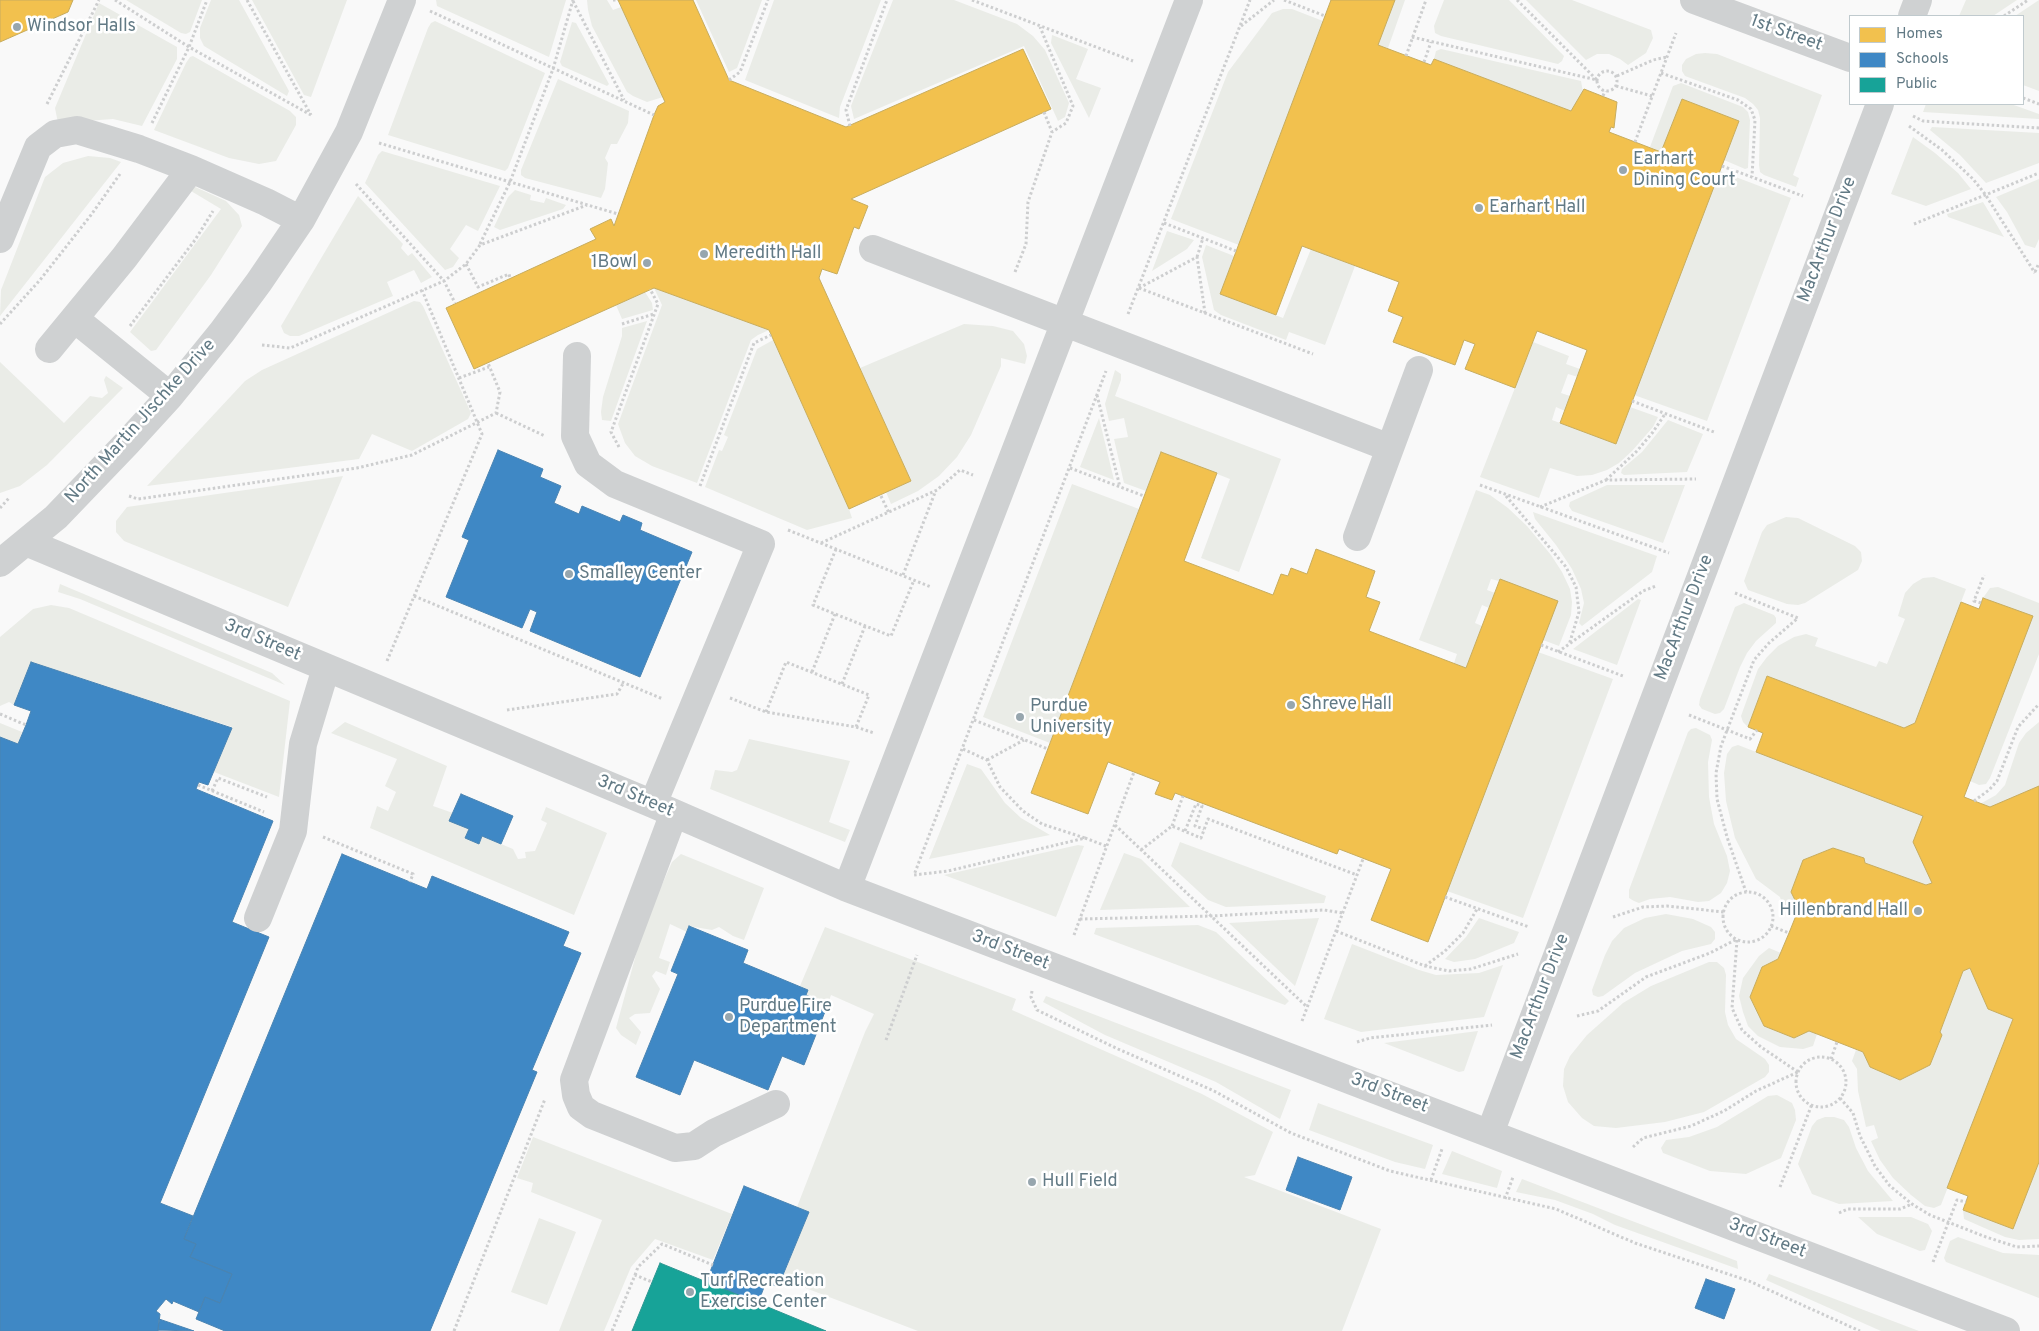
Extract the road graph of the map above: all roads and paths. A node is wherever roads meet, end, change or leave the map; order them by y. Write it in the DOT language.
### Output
graph roads {
  1 [pos="100,0"];
  2 [pos="115,0"];
  3 [pos="206,0"];
  4 [pos="247,0"];
  5 [pos="402,0"];
  6 [pos="768,0"];
  7 [pos="887,0"];
  8 [pos="972,0"];
  9 [pos="1189,0"];
  10 [pos="1250,0"];
  11 [pos="1274,0"];
  12 [pos="1284,0"];
  13 [pos="1426,0"];
  14 [pos="1517,0"];
  15 [pos="1694,0"];
  16 [pos="1918,0"];
  17 [pos="2028,0"];
  18 [pos="573,1"];
  19 [pos="428,10"];
  20 [pos="1912,15"];
  21 [pos="2006,15"];
  22 [pos="1325,16"];
  23 [pos="1040,27"];
  24 [pos="1240,27"];
  25 [pos="1676,33"];
  26 [pos="1412,37"];
  27 [pos="1431,42"];
  28 [pos="189,47"];
  29 [pos="1406,56"];
  30 [pos="1667,57"];
  31 [pos="1849,58"];
  32 [pos="1424,62"];
  33 [pos="554,69"];
  34 [pos="1162,72"];
  35 [pos="1661,73"];
  36 [pos="1617,76"];
  37 [pos="729,80"];
  38 [pos="1597,80"];
  39 [pos="1616,86"];
  40 [pos="1605,91"];
  41 [pos="1602,96"];
  42 [pos="1652,96"];
  43 [pos="2024,98"];
  44 [pos="624,101"];
  45 [pos="2039,104"];
  46 [pos="1880,105"];
  47 [pos="1044,112"];
  48 [pos="654,115"];
  49 [pos="1913,116"];
  50 [pos="850,126"];
  51 [pos="1909,126"];
  52 [pos="2039,128"];
  53 [pos="1052,132"];
  54 [pos="48,140"];
  55 [pos="378,142"];
  56 [pos="1635,142"];
  57 [pos="140,149"];
  58 [pos="1722,166"];
  59 [pos="190,169"];
  60 [pos="2039,173"];
  61 [pos="1752,177"];
  62 [pos="510,182"];
  63 [pos="356,184"];
  64 [pos="1985,194"];
  65 [pos="1803,196"];
  66 [pos="587,205"];
  67 [pos="215,208"];
  68 [pos="618,214"];
  69 [pos="301,220"];
  70 [pos="1164,223"];
  71 [pos="1914,224"];
  72 [pos="1203,238"];
  73 [pos="0,239"];
  74 [pos="480,244"];
  75 [pos="873,249"];
  76 [pos="1236,251"];
  77 [pos="1197,256"];
  78 [pos="2039,262"];
  79 [pos="466,264"];
  80 [pos="510,278"];
  81 [pos="444,280"];
  82 [pos="1139,288"];
  83 [pos="650,289"];
  84 [pos="422,290"];
  85 [pos="1004,301"];
  86 [pos="455,304"];
  87 [pos="654,314"];
  88 [pos="1205,314"];
  89 [pos="75,319"];
  90 [pos="0,324"];
  91 [pos="622,324"];
  92 [pos="1064,324"];
  93 [pos="129,327"];
  94 [pos="771,335"];
  95 [pos="1116,344"];
  96 [pos="262,345"];
  97 [pos="48,349"];
  98 [pos="1313,354"];
  99 [pos="577,356"];
  100 [pos="488,363"];
  101 [pos="490,367"];
  102 [pos="1419,370"];
  103 [pos="459,378"];
  104 [pos="1098,395"];
  105 [pos="170,396"];
  106 [pos="1632,401"];
  107 [pos="496,413"];
  108 [pos="1665,414"];
  109 [pos="478,423"];
  110 [pos="1714,432"];
  111 [pos="550,438"];
  112 [pos="1390,448"];
  113 [pos="622,452"];
  114 [pos="1070,468"];
  115 [pos="1696,479"];
  116 [pos="1606,480"];
  117 [pos="1480,485"];
  118 [pos="1002,486"];
  119 [pos="1120,487"];
  120 [pos="936,490"];
  121 [pos="698,492"];
  122 [pos="1505,495"];
  123 [pos="129,496"];
  124 [pos="880,496"];
  125 [pos="1144,496"];
  126 [pos="10,497"];
  127 [pos="0,508"];
  128 [pos="1539,508"];
  129 [pos="889,513"];
  130 [pos="785,528"];
  131 [pos="1357,537"];
  132 [pos="26,542"];
  133 [pos="820,543"];
  134 [pos="836,549"];
  135 [pos="1669,553"];
  136 [pos="0,563"];
  137 [pos="903,575"];
  138 [pos="1984,575"];
  139 [pos="1656,586"];
  140 [pos="1736,593"];
  141 [pos="414,596"];
  142 [pos="1981,603"];
  143 [pos="835,614"];
  144 [pos="865,626"];
  145 [pos="1541,645"];
  146 [pos="1569,645"];
  147 [pos="1558,652"];
  148 [pos="387,662"];
  149 [pos="326,668"];
  150 [pos="812,672"];
  151 [pos="1623,676"];
  152 [pos="624,682"];
  153 [pos="842,684"];
  154 [pos="697,699"];
  155 [pos="2039,704"];
  156 [pos="504,711"];
  157 [pos="766,712"];
  158 [pos="0,714"];
  159 [pos="1690,715"];
  160 [pos="974,720"];
  161 [pos="26,725"];
  162 [pos="1726,729"];
  163 [pos="1757,730"];
  164 [pos="1024,740"];
  165 [pos="963,749"];
  166 [pos="1048,749"];
  167 [pos="987,760"];
  168 [pos="1134,772"];
  169 [pos="198,785"];
  170 [pos="212,791"];
  171 [pos="1183,796"];
  172 [pos="270,798"];
  173 [pos="1974,801"];
  174 [pos="663,809"];
  175 [pos="265,812"];
  176 [pos="1115,825"];
  177 [pos="1172,826"];
  178 [pos="1204,829"];
  179 [pos="1185,831"];
  180 [pos="318,834"];
  181 [pos="1085,838"];
  182 [pos="1106,846"];
  183 [pos="1141,850"];
  184 [pos="1364,859"];
  185 [pos="1357,875"];
  186 [pos="410,882"];
  187 [pos="847,888"];
  188 [pos="1746,892"];
  189 [pos="1445,897"];
  190 [pos="1478,909"];
  191 [pos="1724,912"];
  192 [pos="1342,913"];
  193 [pos="1211,916"];
  194 [pos="1613,917"];
  195 [pos="258,918"];
  196 [pos="1080,918"];
  197 [pos="1771,926"];
  198 [pos="1528,927"];
  199 [pos="1336,931"];
  200 [pos="1789,933"];
  201 [pos="1074,935"];
  202 [pos="1737,939"];
  203 [pos="1518,954"];
  204 [pos="918,955"];
  205 [pos="1038,961"];
  206 [pos="1425,966"];
  207 [pos="1307,1007"];
  208 [pos="1577,1016"];
  209 [pos="1302,1021"];
  210 [pos="1492,1025"];
  211 [pos="886,1040"];
  212 [pos="1357,1042"];
  213 [pos="1837,1042"];
  214 [pos="1831,1059"];
  215 [pos="1798,1072"];
  216 [pos="1840,1098"];
  217 [pos="776,1104"];
  218 [pos="1812,1104"];
  219 [pos="1490,1133"];
  220 [pos="1634,1147"];
  221 [pos="1442,1149"];
  222 [pos="1513,1177"];
  223 [pos="1431,1180"];
  224 [pos="1780,1187"];
  225 [pos="1505,1199"];
  226 [pos="1966,1202"];
  227 [pos="1912,1204"];
  228 [pos="1839,1213"];
  229 [pos="1948,1222"];
  230 [pos="2039,1246"];
  231 [pos="1932,1262"];
  232 [pos="713,1265"];
  233 [pos="635,1275"];
  234 [pos="652,1282"];
  235 [pos="612,1331"];
  236 [pos="1860,1331"];
  237 [pos="2006,1331"];
  1 -- 54 [label="path"];
  2 -- 28 [label="path"];
  3 -- 28 [label="path"];
  4 -- 28 [label="path"];
  5 -- 69 [label="street, North Martin Jischke Drive"];
  6 -- 37 [label="path"];
  7 -- 50 [label="path"];
  8 -- 23 [label="path"];
  9 -- 34 [label="street"];
  10 -- 24 [label="path"];
  11 -- 24 [label="path"];
  12 -- 22 [label="path"];
  13 -- 26 [label="path"];
  14 -- 38 [label="path"];
  15 -- 31 [label="street, 1st Street"];
  16 -- 20 [label="street"];
  17 -- 21 [label="path"];
  18 -- 33 [label="path"];
  18 -- 44 [label="path"];
  19 -- 33 [label="path"];
  23 -- 34 [label="path"];
  23 -- 53 [label="path"];
  24 -- 70 [label="path"];
  25 -- 30 [label="path"];
  26 -- 27 [label="path"];
  26 -- 29 [label="path"];
  27 -- 32 [label="path"];
  27 -- 38 [label="path"];
  28 -- 57 [label="path"];
  30 -- 35 [label="path"];
  30 -- 36 [label="path"];
  33 -- 44 [label="path"];
  33 -- 62 [label="path"];
  34 -- 92 [label="street"];
  35 -- 42 [label="path"];
  35 -- 61 [label="path"];
  36 -- 38 [label="path"];
  36 -- 39 [label="path"];
  38 -- 40 [label="path"];
  39 -- 40 [label="path"];
  39 -- 42 [label="path"];
  40 -- 41 [label="path"];
  42 -- 56 [label="path"];
  43 -- 45 [label="path"];
  44 -- 48 [label="path"];
  46 -- 219 [label="street, MacArthur Drive"];
  47 -- 53 [label="path"];
  49 -- 52 [label="path"];
  51 -- 64 [label="path"];
  53 -- 85 [label="path"];
  54 -- 57 [label="street"];
  54 -- 73 [label="street"];
  55 -- 62 [label="path"];
  57 -- 59 [label="street"];
  57 -- 90 [label="path"];
  58 -- 61 [label="path"];
  59 -- 69 [label="street"];
  59 -- 89 [label="street"];
  60 -- 64 [label="path"];
  61 -- 65 [label="path"];
  62 -- 66 [label="path"];
  62 -- 74 [label="path"];
  63 -- 81 [label="path"];
  64 -- 71 [label="path"];
  64 -- 78 [label="path"];
  66 -- 68 [label="path"];
  66 -- 74 [label="path"];
  67 -- 93 [label="path"];
  69 -- 105 [label="street, North Martin Jischke Drive"];
  70 -- 72 [label="path"];
  70 -- 82 [label="path"];
  72 -- 76 [label="path"];
  72 -- 77 [label="path"];
  74 -- 79 [label="path"];
  75 -- 85 [label="street"];
  77 -- 82 [label="path"];
  77 -- 88 [label="path"];
  79 -- 80 [label="path"];
  79 -- 81 [label="path"];
  81 -- 84 [label="path"];
  81 -- 86 [label="path"];
  82 -- 88 [label="path"];
  82 -- 95 [label="path"];
  83 -- 87 [label="path"];
  84 -- 96 [label="path"];
  84 -- 103 [label="path"];
  85 -- 92 [label="street"];
  87 -- 91 [label="path"];
  87 -- 113 [label="path"];
  88 -- 98 [label="path"];
  89 -- 97 [label="street"];
  89 -- 105 [label="street"];
  92 -- 95 [label="street"];
  92 -- 118 [label="street"];
  94 -- 121 [label="path"];
  95 -- 104 [label="path"];
  95 -- 112 [label="street"];
  99 -- 154 [label="street"];
  100 -- 101 [label="path"];
  101 -- 103 [label="path"];
  101 -- 107 [label="path"];
  102 -- 112 [label="street"];
  103 -- 109 [label="path"];
  104 -- 114 [label="path"];
  104 -- 119 [label="path"];
  105 -- 132 [label="street, North Martin Jischke Drive"];
  106 -- 108 [label="path"];
  107 -- 109 [label="path"];
  107 -- 111 [label="path"];
  108 -- 110 [label="path"];
  108 -- 116 [label="path"];
  109 -- 123 [label="path"];
  109 -- 141 [label="path"];
  112 -- 131 [label="street"];
  114 -- 119 [label="path"];
  114 -- 160 [label="path"];
  115 -- 116 [label="path"];
  116 -- 128 [label="path"];
  117 -- 122 [label="path"];
  118 -- 120 [label="path"];
  118 -- 187 [label="street"];
  119 -- 125 [label="path"];
  120 -- 129 [label="path"];
  120 -- 137 [label="path"];
  122 -- 128 [label="path"];
  122 -- 146 [label="path"];
  124 -- 129 [label="path"];
  126 -- 127 [label="path"];
  128 -- 135 [label="path"];
  129 -- 133 [label="path"];
  130 -- 133 [label="path"];
  132 -- 136 [label="street, North Martin Jischke Drive"];
  132 -- 149 [label="street, 3rd Street"];
  133 -- 134 [label="path"];
  134 -- 137 [label="path"];
  134 -- 143 [label="path"];
  137 -- 144 [label="path"];
  138 -- 142 [label="path"];
  139 -- 146 [label="path"];
  140 -- 162 [label="path"];
  141 -- 148 [label="path"];
  141 -- 152 [label="path"];
  143 -- 144 [label="path"];
  143 -- 150 [label="path"];
  144 -- 153 [label="path"];
  145 -- 147 [label="path"];
  146 -- 147 [label="path"];
  147 -- 151 [label="path"];
  149 -- 174 [label="street, 3rd Street"];
  149 -- 195 [label="street"];
  150 -- 153 [label="path"];
  150 -- 157 [label="path"];
  152 -- 154 [label="path"];
  152 -- 156 [label="path"];
  153 -- 157 [label="path"];
  154 -- 157 [label="path"];
  154 -- 174 [label="street"];
  155 -- 173 [label="path"];
  158 -- 161 [label="path"];
  159 -- 162 [label="path"];
  160 -- 164 [label="path"];
  160 -- 165 [label="path"];
  162 -- 163 [label="path"];
  162 -- 188 [label="path"];
  164 -- 166 [label="path"];
  164 -- 167 [label="path"];
  165 -- 167 [label="path"];
  165 -- 181 [label="path"];
  167 -- 181 [label="path"];
  168 -- 176 [label="path"];
  169 -- 170 [label="path"];
  170 -- 172 [label="path"];
  170 -- 175 [label="path"];
  171 -- 177 [label="path"];
  174 -- 187 [label="street, 3rd Street"];
  174 -- 217 [label="street"];
  176 -- 182 [label="path"];
  176 -- 183 [label="path"];
  177 -- 179 [label="path"];
  177 -- 183 [label="path"];
  178 -- 179 [label="path"];
  178 -- 179 [label="path"];
  178 -- 185 [label="path"];
  180 -- 186 [label="path"];
  181 -- 182 [label="path"];
  182 -- 196 [label="path"];
  183 -- 193 [label="path"];
  184 -- 185 [label="path"];
  185 -- 192 [label="path"];
  187 -- 205 [label="street, 3rd Street"];
  188 -- 191 [label="path"];
  188 -- 197 [label="path"];
  189 -- 190 [label="path"];
  190 -- 198 [label="path"];
  190 -- 206 [label="path"];
  191 -- 194 [label="path"];
  191 -- 202 [label="path"];
  192 -- 193 [label="path"];
  192 -- 199 [label="path"];
  193 -- 196 [label="path"];
  193 -- 207 [label="path"];
  196 -- 201 [label="path"];
  197 -- 200 [label="path"];
  197 -- 202 [label="path"];
  199 -- 206 [label="path"];
  199 -- 207 [label="path"];
  202 -- 208 [label="path"];
  202 -- 215 [label="path"];
  203 -- 206 [label="path"];
  204 -- 211 [label="path"];
  205 -- 219 [label="street, 3rd Street"];
  205 -- 223 [label="path"];
  207 -- 209 [label="path"];
  210 -- 212 [label="path"];
  213 -- 214 [label="path"];
  214 -- 215 [label="path"];
  214 -- 216 [label="path"];
  215 -- 218 [label="path"];
  215 -- 220 [label="path"];
  216 -- 218 [label="path"];
  216 -- 227 [label="path"];
  218 -- 224 [label="path"];
  219 -- 237 [label="street, 3rd Street"];
  221 -- 223 [label="path"];
  222 -- 225 [label="path"];
  223 -- 225 [label="path"];
  225 -- 236 [label="path"];
  226 -- 229 [label="path"];
  227 -- 228 [label="path"];
  227 -- 229 [label="path"];
  229 -- 230 [label="path"];
  229 -- 231 [label="path"];
  232 -- 233 [label="path"];
  233 -- 234 [label="path"];
  233 -- 235 [label="path"];
}
